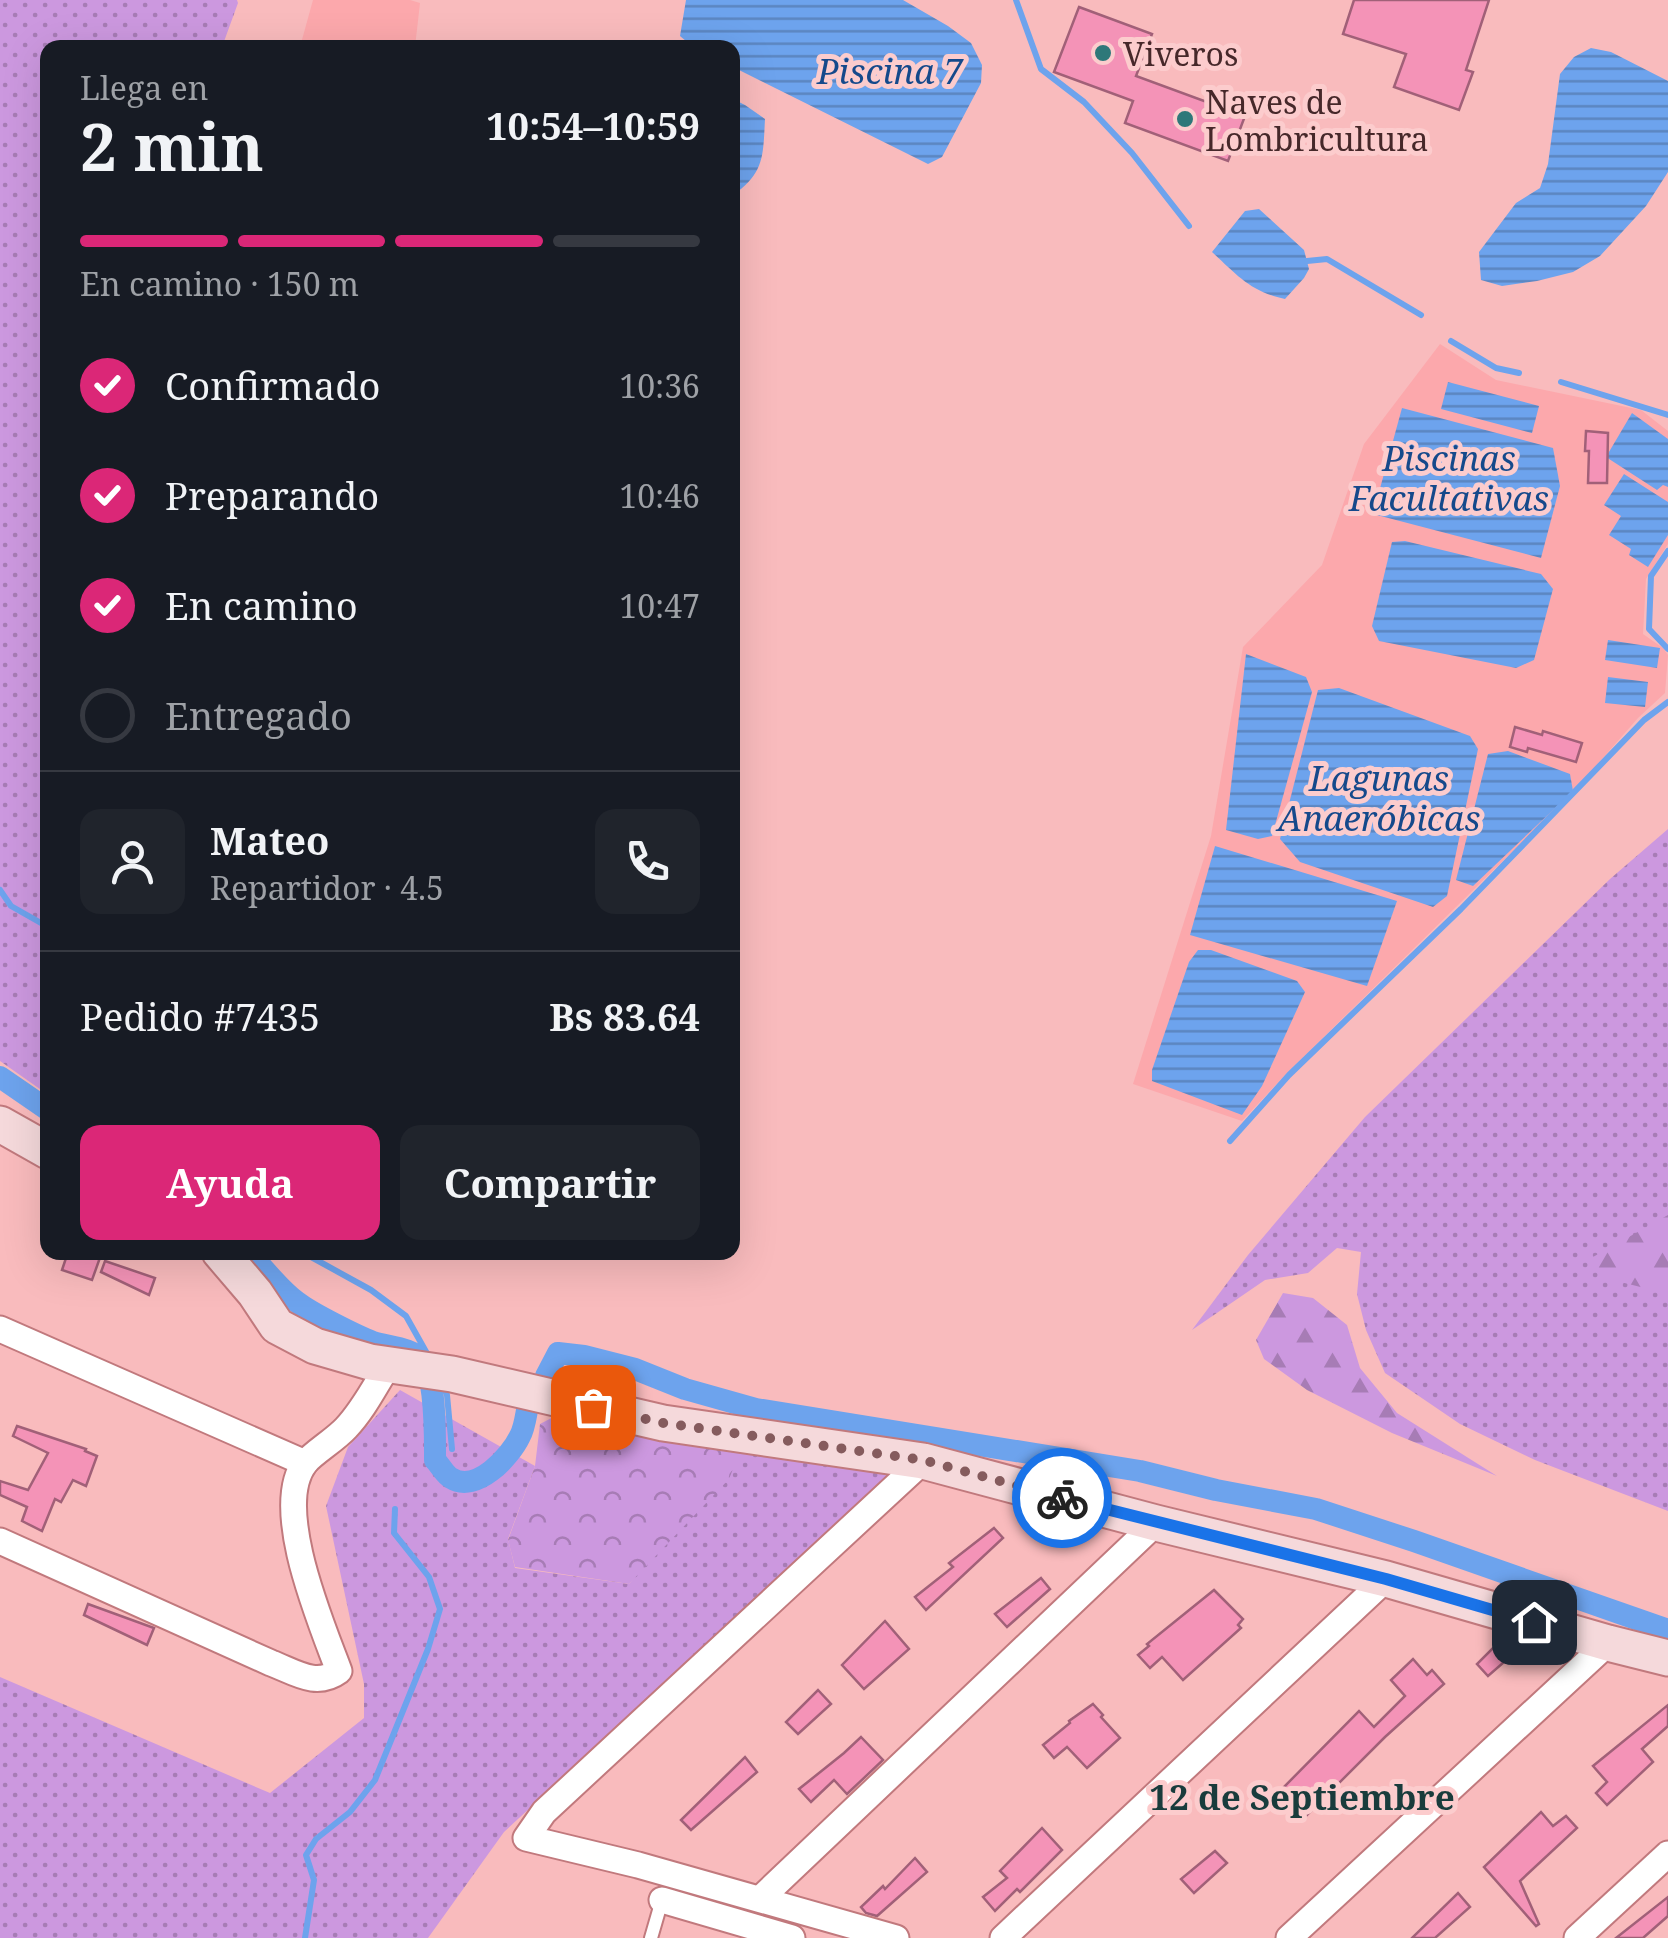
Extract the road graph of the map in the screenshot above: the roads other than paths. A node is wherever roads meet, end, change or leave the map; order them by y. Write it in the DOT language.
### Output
graph roads {
  1 [pos="0,1124"];
  2 [pos="40,1147"];
  3 [pos="227,1260"];
  4 [pos="0,1329"];
  5 [pos="398,1366"];
  6 [pos="923,1460"];
  7 [pos="305,1463"];
  8 [pos="1156,1523"];
  9 [pos="0,1542"];
  10 [pos="1386,1579"];
  11 [pos="1608,1644"];
  12 [pos="1668,1658"];
  13 [pos="1668,1854"];
  14 [pos="760,1899"];
  15 [pos="662,1900"];
  16 [pos="651,1938"];
  17 [pos="792,1938"];
  18 [pos="896,1938"];
  19 [pos="1003,1938"];
  20 [pos="1289,1938"];
  21 [pos="1577,1938"];
  1 -- 2 [label="street"];
  3 -- 5 [label="street"];
  4 -- 7 [label="street"];
  5 -- 6 [label="street"];
  5 -- 7 [label="street"];
  6 -- 8 [label="street"];
  6 -- 14 [label="street"];
  7 -- 9 [label="street"];
  8 -- 10 [label="street"];
  8 -- 14 [label="street"];
  10 -- 11 [label="street"];
  10 -- 19 [label="street"];
  11 -- 12 [label="street"];
  11 -- 20 [label="street"];
  13 -- 21 [label="street"];
  14 -- 18 [label="street"];
  15 -- 16 [label="lane"];
  15 -- 17 [label="street"];
}
